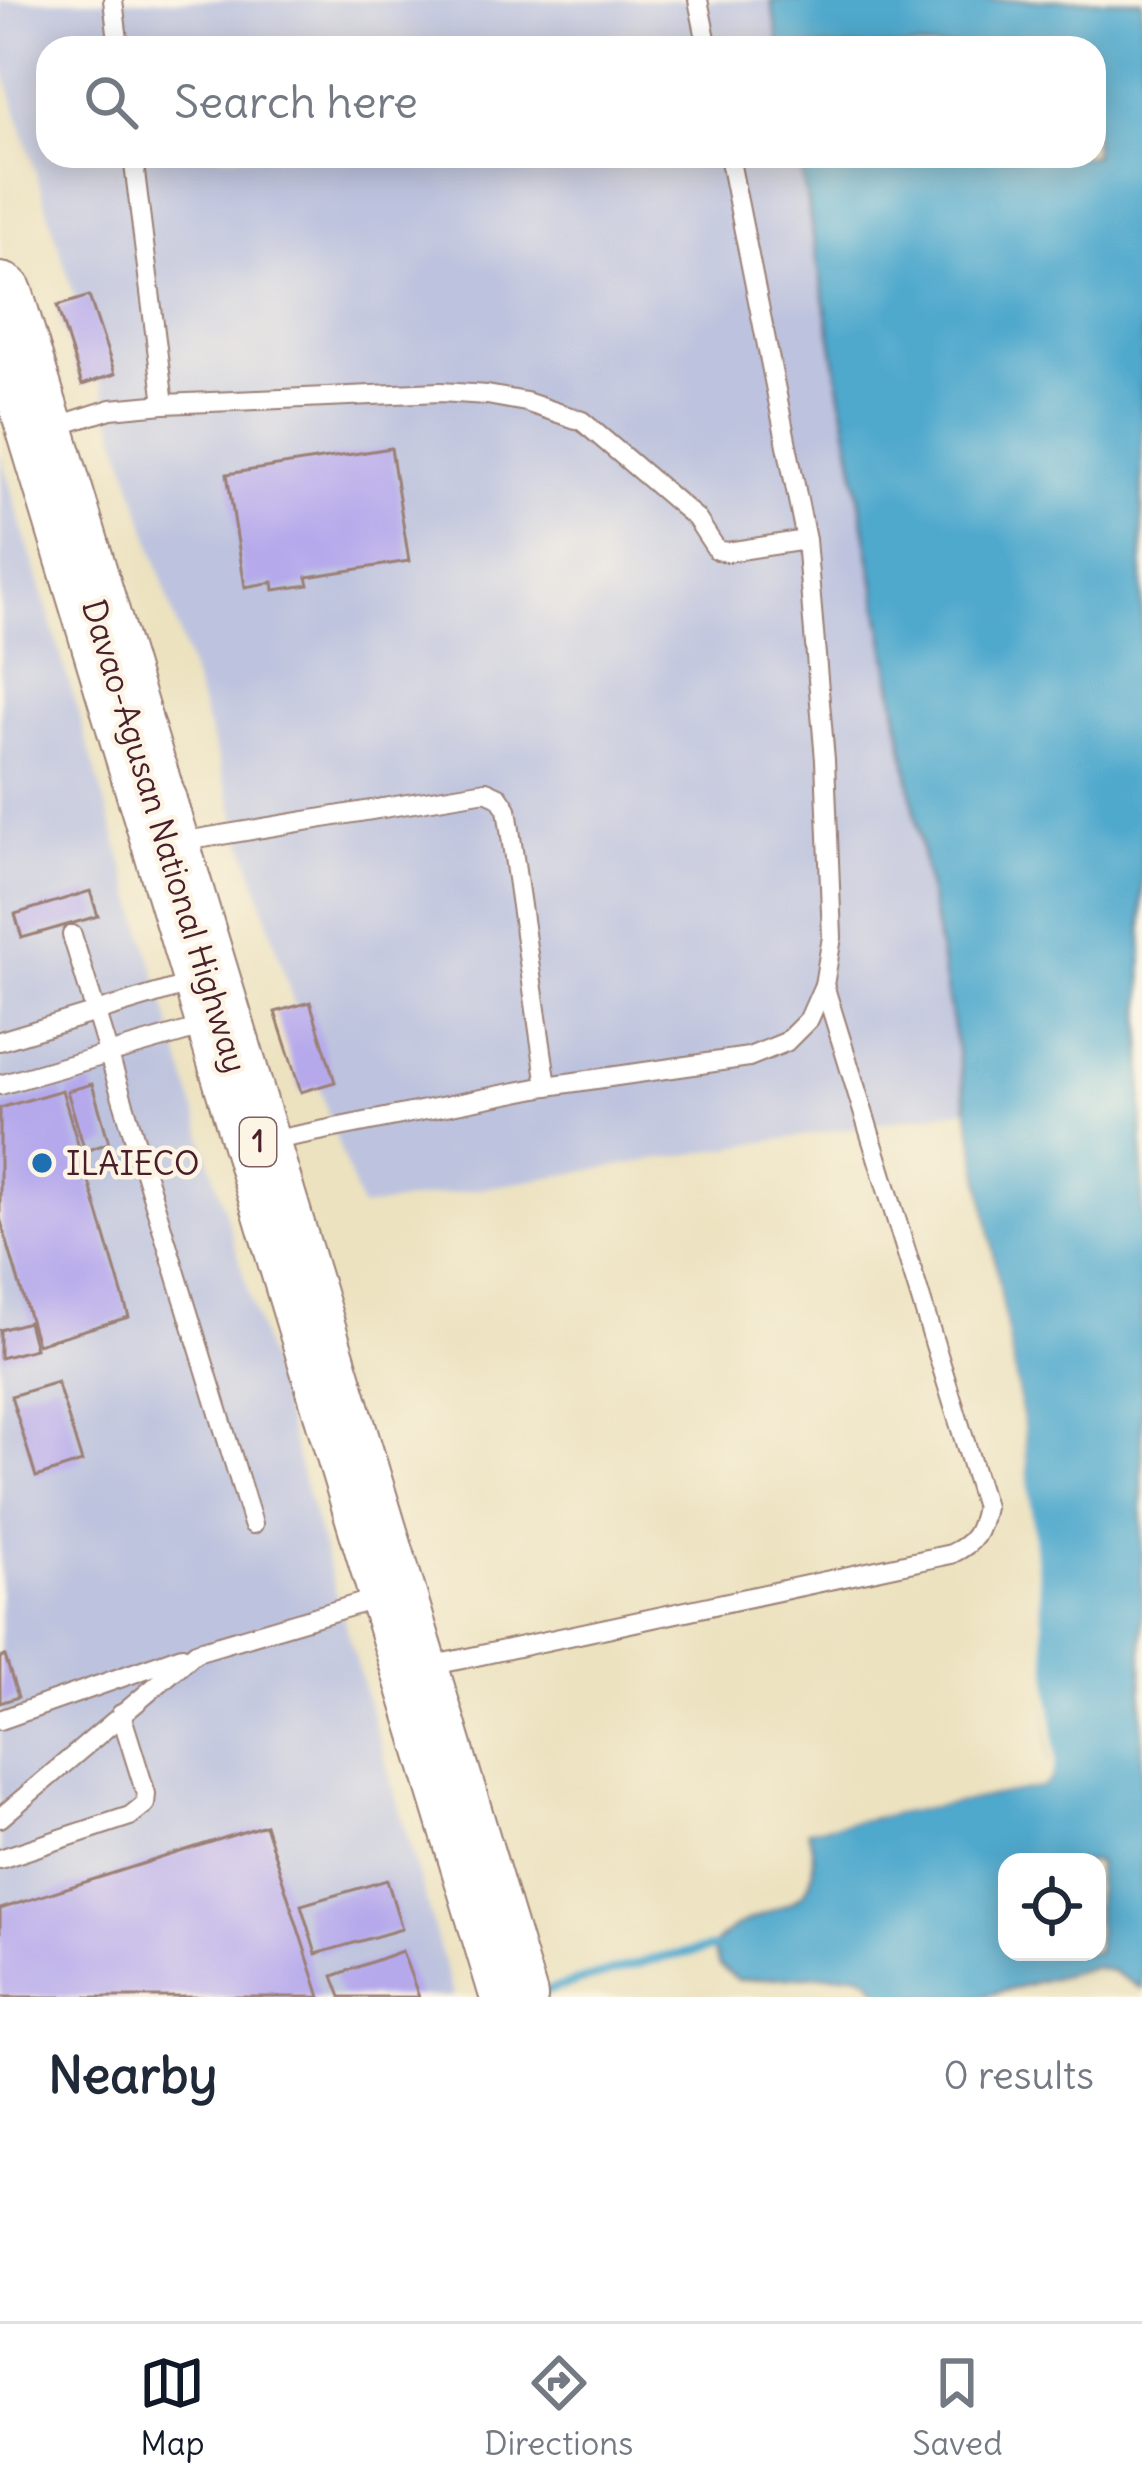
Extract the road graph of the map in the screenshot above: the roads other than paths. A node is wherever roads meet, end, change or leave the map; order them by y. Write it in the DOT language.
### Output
graph roads {
  1 [pos="113,0"];
  2 [pos="698,0"];
  3 [pos="118,36"];
  4 [pos="706,36"];
  5 [pos="134,168"];
  6 [pos="732,168"];
  7 [pos="0,296"];
  8 [pos="164,404"];
  9 [pos="41,431"];
  10 [pos="806,540"];
  11 [pos="169,844"];
  12 [pos="72,935"];
  13 [pos="824,986"];
  14 [pos="216,1000"];
  15 [pos="95,1012"];
  16 [pos="0,1041"];
  17 [pos="107,1055"];
  18 [pos="0,1085"];
  19 [pos="547,1086"];
  20 [pos="258,1143"];
  21 [pos="253,1524"];
  22 [pos="393,1594"];
  23 [pos="196,1652"];
  24 [pos="416,1669"];
  25 [pos="121,1714"];
  26 [pos="0,1720"];
  27 [pos="0,1818"];
  28 [pos="0,1859"];
  29 [pos="513,1993"];
  1 -- 3 [label="lane"];
  2 -- 4 [label="lane"];
  5 -- 8 [label="lane"];
  6 -- 10 [label="lane"];
  7 -- 9 [label="highway, Davao-Agusan National Highway / 1"];
  8 -- 9 [label="lane"];
  8 -- 10 [label="lane"];
  9 -- 11 [label="highway, Davao-Agusan National Highway / 1"];
  10 -- 13 [label="lane"];
  11 -- 14 [label="highway, Davao-Agusan National Highway / 1"];
  11 -- 19 [label="lane"];
  12 -- 15 [label="lane"];
  13 -- 19 [label="lane"];
  13 -- 24 [label="lane"];
  14 -- 15 [label="lane"];
  14 -- 17 [label="lane"];
  14 -- 20 [label="highway, Davao-Agusan National Highway / 1"];
  15 -- 16 [label="lane"];
  15 -- 17 [label="lane"];
  17 -- 18 [label="lane"];
  17 -- 21 [label="lane"];
  19 -- 20 [label="lane"];
  20 -- 22 [label="highway, Davao-Agusan National Highway / 1"];
  22 -- 23 [label="lane"];
  22 -- 24 [label="highway, Davao-Agusan National Highway / 1"];
  23 -- 25 [label="lane"];
  23 -- 26 [label="lane"];
  24 -- 29 [label="highway, Davao-Agusan National Highway / 1"];
  25 -- 27 [label="lane"];
  25 -- 28 [label="lane"];
}
